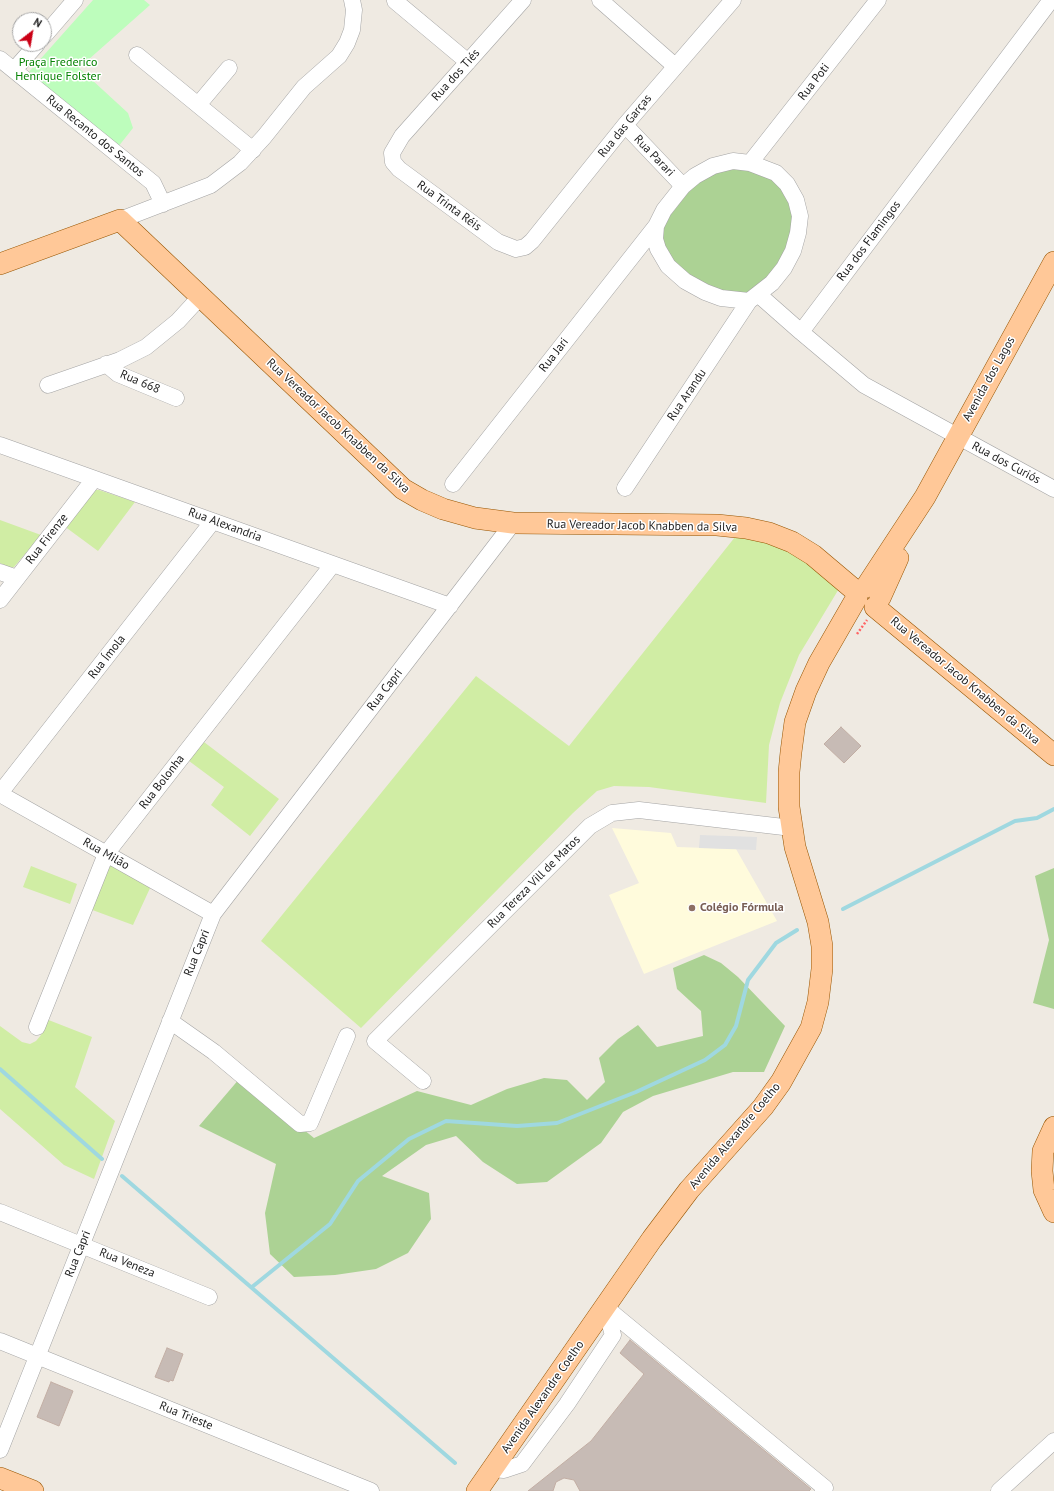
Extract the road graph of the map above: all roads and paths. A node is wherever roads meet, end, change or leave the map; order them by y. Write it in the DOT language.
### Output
graph roads {
  1 [pos="75,0"];
  2 [pos="352,0"];
  3 [pos="523,0"];
  4 [pos="600,0"];
  5 [pos="733,0"];
  6 [pos="878,0"];
  7 [pos="1051,0"];
  8 [pos="395,1"];
  9 [pos="52,27"];
  10 [pos="30,52"];
  11 [pos="137,55"];
  12 [pos="0,59"];
  13 [pos="468,62"];
  14 [pos="675,66"];
  15 [pos="229,68"];
  16 [pos="14,70"];
  17 [pos="198,105"];
  18 [pos="625,125"];
  19 [pos="253,150"];
  20 [pos="392,153"];
  21 [pos="750,163"];
  22 [pos="684,186"];
  23 [pos="163,204"];
  24 [pos="120,220"];
  25 [pos="656,226"];
  26 [pos="516,249"];
  27 [pos="1054,262"];
  28 [pos="0,264"];
  29 [pos="200,296"];
  30 [pos="754,298"];
  31 [pos="801,332"];
  32 [pos="106,364"];
  33 [pos="48,385"];
  34 [pos="176,398"];
  35 [pos="957,437"];
  36 [pos="0,445"];
  37 [pos="94,478"];
  38 [pos="453,484"];
  39 [pos="624,488"];
  40 [pos="1054,489"];
  41 [pos="213,521"];
  42 [pos="513,523"];
  43 [pos="333,564"];
  44 [pos="0,572"];
  45 [pos="17,578"];
  46 [pos="868,599"];
  47 [pos="0,600"];
  48 [pos="450,606"];
  49 [pos="842,640"];
  50 [pos="1054,756"];
  51 [pos="0,793"];
  52 [pos="792,828"];
  53 [pos="106,854"];
  54 [pos="213,914"];
  55 [pos="170,1021"];
  56 [pos="37,1027"];
  57 [pos="347,1036"];
  58 [pos="422,1081"];
  59 [pos="1054,1127"];
  60 [pos="0,1212"];
  61 [pos="1054,1212"];
  62 [pos="81,1245"];
  63 [pos="209,1297"];
  64 [pos="605,1307"];
  65 [pos="0,1341"];
  66 [pos="37,1356"];
  67 [pos="1054,1442"];
  68 [pos="0,1450"];
  69 [pos="0,1478"];
  70 [pos="33,1491"];
  71 [pos="371,1491"];
  72 [pos="477,1491"];
  73 [pos="823,1491"];
  74 [pos="999,1491"];
  1 -- 9 [label="street"];
  2 -- 19 [label="street"];
  3 -- 13 [label="street, Rua dos Tiés"];
  4 -- 14 [label="street"];
  5 -- 14 [label="street, Rua das Garças"];
  6 -- 21 [label="street, Rua Poti"];
  7 -- 31 [label="street, Rua dos Flamingos"];
  8 -- 13 [label="street"];
  10 -- 16 [label="street"];
  11 -- 17 [label="street"];
  12 -- 16 [label="street, Rua Recanto dos Santos"];
  13 -- 20 [label="street, Rua dos Tiés"];
  14 -- 18 [label="street, Rua das Garças"];
  15 -- 17 [label="street"];
  16 -- 23 [label="street, Rua Recanto dos Santos"];
  17 -- 19 [label="street"];
  18 -- 22 [label="street, Rua Parari"];
  18 -- 26 [label="street, Rua das Garças"];
  19 -- 23 [label="street"];
  20 -- 26 [label="street, Rua Trinta Réis"];
  21 -- 22 [label="street"];
  21 -- 30 [label="street"];
  22 -- 25 [label="street"];
  23 -- 24 [label="street"];
  24 -- 28 [label="main road"];
  24 -- 29 [label="main road, Rua Vereador Jacob Knabben da Silva"];
  25 -- 30 [label="street"];
  25 -- 38 [label="street, Rua Jari"];
  27 -- 35 [label="main road, Avenida dos Lagos"];
  29 -- 32 [label="street"];
  29 -- 42 [label="main road, Rua Vereador Jacob Knabben da Silva"];
  30 -- 31 [label="street"];
  30 -- 39 [label="street, Rua Arandu"];
  31 -- 35 [label="street"];
  32 -- 33 [label="street"];
  32 -- 34 [label="street, Rua 668"];
  35 -- 40 [label="street, Rua dos Curiós"];
  35 -- 46 [label="main road, Avenida dos Lagos"];
  36 -- 37 [label="street, Rua Alexandria"];
  37 -- 41 [label="street, Rua Alexandria"];
  37 -- 45 [label="street, Rua Firenze"];
  41 -- 43 [label="street, Rua Alexandria"];
  41 -- 51 [label="street, Rua Ímola"];
  42 -- 46 [label="main road, Rua Vereador Jacob Knabben da Silva"];
  42 -- 48 [label="street, Rua Capri"];
  43 -- 48 [label="street, Rua Alexandria"];
  43 -- 53 [label="street, Rua Bolonha"];
  44 -- 45 [label="street"];
  45 -- 47 [label="street, Rua Firenze"];
  46 -- 49 [label="main road, Avenida Alexandre Coelho"];
  46 -- 49 [label="path"];
  46 -- 50 [label="main road, Rua Vereador Jacob Knabben da Silva"];
  48 -- 54 [label="street, Rua Capri"];
  49 -- 52 [label="main road, Avenida Alexandre Coelho"];
  51 -- 53 [label="street, Rua Milão"];
  52 -- 58 [label="street, Rua Tereza Vill de Matos"];
  52 -- 64 [label="main road, Avenida Alexandre Coelho"];
  53 -- 54 [label="street, Rua Milão"];
  53 -- 56 [label="street, Rua Bolonha"];
  54 -- 55 [label="street, Rua Capri"];
  55 -- 57 [label="street"];
  55 -- 62 [label="street, Rua Capri"];
  59 -- 61 [label="main road"];
  60 -- 62 [label="street, Rua Veneza"];
  62 -- 63 [label="street, Rua Veneza"];
  62 -- 66 [label="street, Rua Capri"];
  64 -- 72 [label="main road, Avenida Alexandre Coelho"];
  64 -- 73 [label="street"];
  65 -- 66 [label="street, Rua Trieste"];
  66 -- 68 [label="street, Rua Capri"];
  66 -- 71 [label="street, Rua Trieste"];
  67 -- 74 [label="street"];
  69 -- 70 [label="main road"];
}
